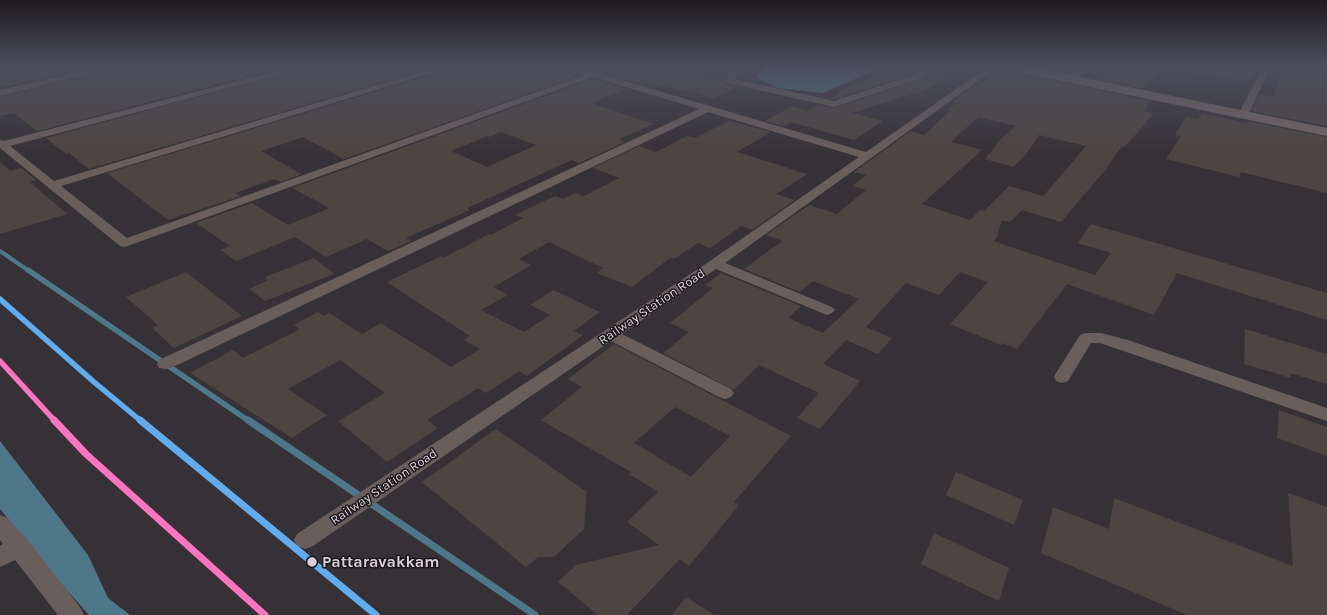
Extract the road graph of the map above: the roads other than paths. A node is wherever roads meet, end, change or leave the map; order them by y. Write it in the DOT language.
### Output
graph roads {
  1 [pos="194,95"];
  2 [pos="355,95"];
  3 [pos="538,95"];
  4 [pos="659,95"];
  5 [pos="792,95"];
  6 [pos="862,95"];
  7 [pos="954,95"];
  8 [pos="1147,95"];
  9 [pos="1163,95"];
  10 [pos="1253,95"];
  11 [pos="707,109"];
  12 [pos="1245,112"];
  13 [pos="1327,128"];
  14 [pos="1327,132"];
  15 [pos="1,144"];
  16 [pos="866,156"];
  17 [pos="52,185"];
  18 [pos="715,264"];
  19 [pos="827,310"];
  20 [pos="611,335"];
  21 [pos="165,364"];
  22 [pos="1062,377"];
  23 [pos="725,393"];
  24 [pos="1327,415"];
  25 [pos="0,524"];
  26 [pos="305,540"];
  27 [pos="9,552"];
  28 [pos="72,615"];
  1 -- 15 [label="street"];
  2 -- 17 [label="street"];
  3 -- 17 [label="street"];
  4 -- 11 [label="street"];
  5 -- 6 [label="street"];
  7 -- 16 [label="street, Railway Station Road"];
  8 -- 14 [label="main road"];
  9 -- 12 [label="main road"];
  10 -- 12 [label="street"];
  11 -- 16 [label="street"];
  11 -- 21 [label="street"];
  12 -- 13 [label="main road"];
  15 -- 17 [label="street"];
  16 -- 18 [label="street, Railway Station Road"];
  18 -- 19 [label="street"];
  18 -- 20 [label="street, Railway Station Road"];
  20 -- 23 [label="street"];
  20 -- 26 [label="street, Railway Station Road"];
  22 -- 24 [label="street"];
  25 -- 27 [label="street"];
  27 -- 28 [label="street"];
}
